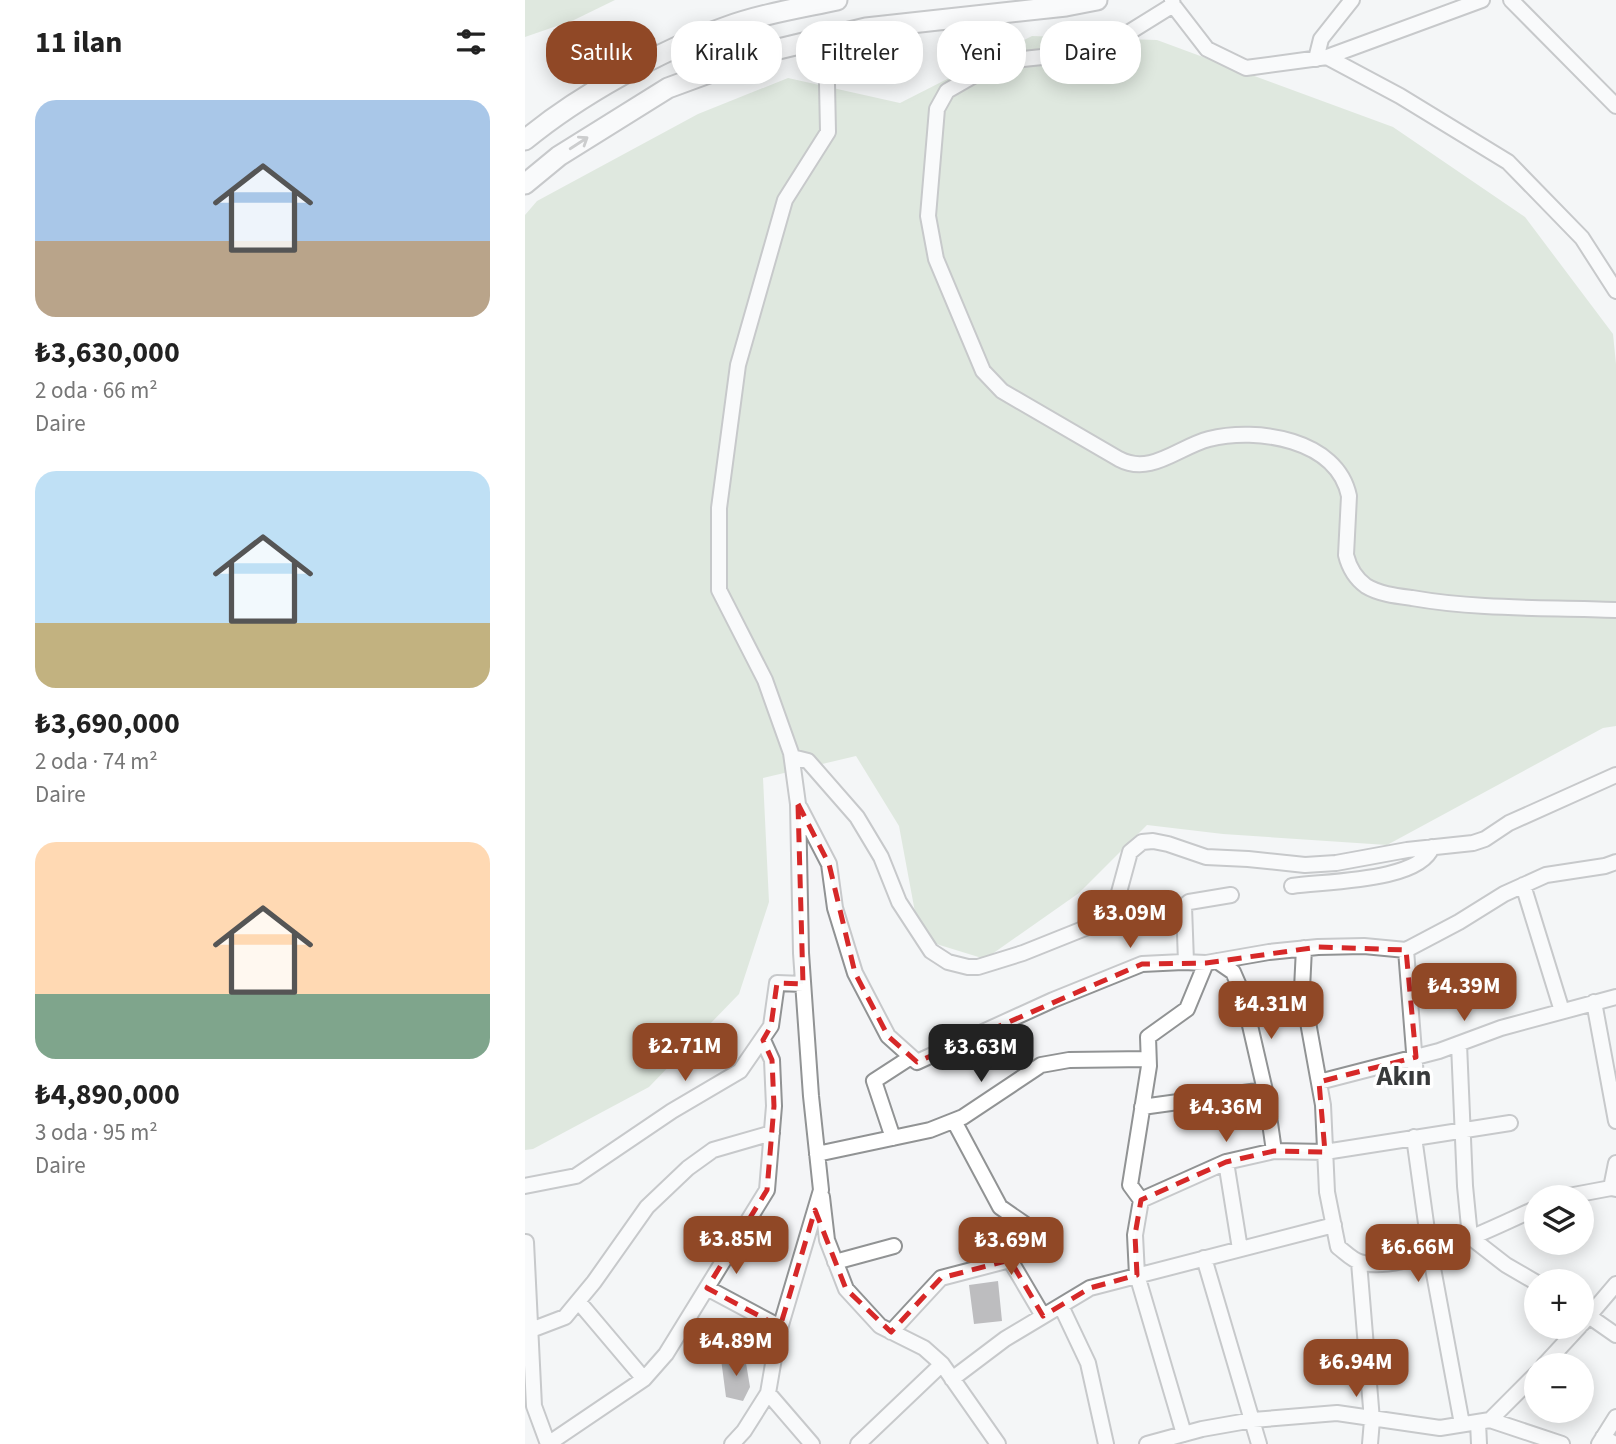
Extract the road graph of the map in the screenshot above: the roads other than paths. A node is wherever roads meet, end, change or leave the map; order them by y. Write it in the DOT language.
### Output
graph roads {
  1 [pos="837,0"];
  2 [pos="1097,0"];
  3 [pos="1352,0"];
  4 [pos="1482,0"];
  5 [pos="1511,0"];
  6 [pos="1172,2"];
  7 [pos="923,22"];
  8 [pos="796,44"];
  9 [pos="1322,58"];
  10 [pos="827,84"];
  11 [pos="1616,106"];
  12 [pos="525,140"];
  13 [pos="525,184"];
  14 [pos="1616,291"];
  15 [pos="1616,610"];
  16 [pos="792,757"];
  17 [pos="1616,775"];
  18 [pos="798,804"];
  19 [pos="1432,847"];
  20 [pos="1616,862"];
  21 [pos="1523,885"];
  22 [pos="1292,886"];
  23 [pos="1231,895"];
  24 [pos="1304,948"];
  25 [pos="1406,950"];
  26 [pos="1186,962"];
  27 [pos="1211,962"];
  28 [pos="803,985"];
  29 [pos="1616,997"];
  30 [pos="1594,1002"];
  31 [pos="1562,1011"];
  32 [pos="763,1040"];
  33 [pos="1459,1044"];
  34 [pos="911,1057"];
  35 [pos="1416,1057"];
  36 [pos="1148,1059"];
  37 [pos="1416,1077"];
  38 [pos="1319,1082"];
  39 [pos="1265,1090"];
  40 [pos="1142,1107"];
  41 [pos="954,1121"];
  42 [pos="1616,1121"];
  43 [pos="1510,1123"];
  44 [pos="1462,1129"];
  45 [pos="772,1133"];
  46 [pos="894,1138"];
  47 [pos="1414,1138"];
  48 [pos="1273,1151"];
  49 [pos="1325,1153"];
  50 [pos="817,1154"];
  51 [pos="1226,1162"];
  52 [pos="1616,1163"];
  53 [pos="525,1186"];
  54 [pos="1613,1188"];
  55 [pos="821,1190"];
  56 [pos="1594,1191"];
  57 [pos="1141,1200"];
  58 [pos="1524,1214"];
  59 [pos="1333,1225"];
  60 [pos="1470,1237"];
  61 [pos="526,1242"];
  62 [pos="894,1246"];
  63 [pos="1240,1248"];
  64 [pos="1430,1252"];
  65 [pos="1204,1258"];
  66 [pos="1010,1260"];
  67 [pos="835,1262"];
  68 [pos="1359,1262"];
  69 [pos="1137,1275"];
  70 [pos="1524,1275"];
  71 [pos="1616,1284"];
  72 [pos="707,1289"];
  73 [pos="578,1301"];
  74 [pos="1061,1306"];
  75 [pos="1594,1308"];
  76 [pos="1043,1317"];
  77 [pos="1594,1325"];
  78 [pos="780,1327"];
  79 [pos="531,1330"];
  80 [pos="891,1332"];
  81 [pos="1616,1335"];
  82 [pos="1567,1339"];
  83 [pos="1554,1353"];
  84 [pos="942,1364"];
  85 [pos="644,1379"];
  86 [pos="952,1379"];
  87 [pos="1524,1385"];
  88 [pos="768,1393"];
  89 [pos="530,1408"];
  90 [pos="1616,1417"];
  91 [pos="1253,1420"];
  92 [pos="1372,1420"];
  93 [pos="1484,1421"];
  94 [pos="1462,1424"];
  95 [pos="1440,1428"];
  96 [pos="1184,1434"];
  97 [pos="1168,1441"];
  98 [pos="1607,1442"];
  99 [pos="731,1444"];
  100 [pos="811,1444"];
  101 [pos="858,1444"];
  102 [pos="998,1444"];
  103 [pos="1106,1444"];
  104 [pos="1147,1444"];
  105 [pos="1259,1444"];
  106 [pos="1370,1444"];
  107 [pos="1440,1444"];
  108 [pos="1479,1444"];
  109 [pos="1562,1444"];
  1 -- 12 [label="highway"];
  2 -- 7 [label="highway"];
  3 -- 9 [label="street"];
  4 -- 9 [label="street"];
  5 -- 11 [label="street"];
  6 -- 9 [label="street"];
  6 -- 15 [label="street"];
  13 -- 8 [label="highway, one-way"];
  9 -- 14 [label="street"];
  10 -- 16 [label="street"];
  16 -- 18 [label="street"];
  16 -- 19 [label="street"];
  17 -- 19 [label="street"];
  18 -- 28 [label="street"];
  18 -- 34 [label="street"];
  19 -- 22 [label="street"];
  20 -- 21 [label="street"];
  21 -- 25 [label="street"];
  21 -- 31 [label="street"];
  23 -- 26 [label="street"];
  24 -- 25 [label="street"];
  24 -- 27 [label="street"];
  24 -- 38 [label="street"];
  25 -- 35 [label="street"];
  26 -- 27 [label="street"];
  26 -- 34 [label="street"];
  27 -- 36 [label="street"];
  27 -- 39 [label="street"];
  28 -- 32 [label="street"];
  28 -- 50 [label="street"];
  29 -- 30 [label="street"];
  30 -- 31 [label="street"];
  30 -- 42 [label="street"];
  31 -- 33 [label="street"];
  32 -- 45 [label="street"];
  32 -- 53 [label="street"];
  33 -- 35 [label="street"];
  33 -- 44 [label="street"];
  34 -- 46 [label="street"];
  35 -- 37 [label="street"];
  35 -- 38 [label="street"];
  36 -- 40 [label="street"];
  36 -- 41 [label="street"];
  38 -- 49 [label="street"];
  39 -- 40 [label="street"];
  39 -- 48 [label="street"];
  40 -- 57 [label="street"];
  41 -- 46 [label="street"];
  41 -- 66 [label="street"];
  43 -- 44 [label="street"];
  44 -- 47 [label="street"];
  44 -- 60 [label="street"];
  45 -- 72 [label="street"];
  45 -- 73 [label="street"];
  46 -- 50 [label="street"];
  47 -- 49 [label="street"];
  47 -- 64 [label="street"];
  48 -- 49 [label="street"];
  48 -- 51 [label="street"];
  49 -- 59 [label="street"];
  50 -- 55 [label="street"];
  51 -- 57 [label="street"];
  51 -- 63 [label="street"];
  52 -- 54 [label="street"];
  54 -- 56 [label="street"];
  55 -- 67 [label="street"];
  55 -- 78 [label="street"];
  57 -- 69 [label="street"];
  58 -- 60 [label="street"];
  59 -- 63 [label="street"];
  59 -- 68 [label="street"];
  60 -- 64 [label="street"];
  60 -- 70 [label="street"];
  61 -- 79 [label="street"];
  62 -- 67 [label="street"];
  63 -- 65 [label="street"];
  64 -- 68 [label="street"];
  64 -- 94 [label="street"];
  65 -- 69 [label="street"];
  65 -- 91 [label="street"];
  66 -- 76 [label="street"];
  66 -- 80 [label="street"];
  67 -- 80 [label="street"];
  68 -- 92 [label="street"];
  69 -- 74 [label="street"];
  69 -- 96 [label="street"];
  71 -- 75 [label="street"];
  72 -- 78 [label="street"];
  72 -- 85 [label="street"];
  73 -- 79 [label="street"];
  73 -- 85 [label="street"];
  74 -- 76 [label="street"];
  74 -- 103 [label="street"];
  76 -- 86 [label="street"];
  77 -- 81 [label="street"];
  78 -- 88 [label="street"];
  79 -- 89 [label="street"];
  80 -- 84 [label="street"];
  82 -- 83 [label="street"];
  84 -- 86 [label="street"];
  84 -- 101 [label="street"];
  85 -- 89 [label="street"];
  86 -- 102 [label="street"];
  87 -- 93 [label="street"];
  88 -- 99 [label="street"];
  88 -- 100 [label="street"];
  90 -- 98 [label="street"];
  91 -- 92 [label="street"];
  91 -- 96 [label="street"];
  91 -- 105 [label="street"];
  92 -- 95 [label="street"];
  92 -- 106 [label="street"];
  93 -- 94 [label="street"];
  93 -- 108 [label="street"];
  93 -- 109 [label="street"];
  94 -- 95 [label="street"];
  95 -- 107 [label="street"];
  96 -- 97 [label="street"];
  97 -- 104 [label="street"];
}
